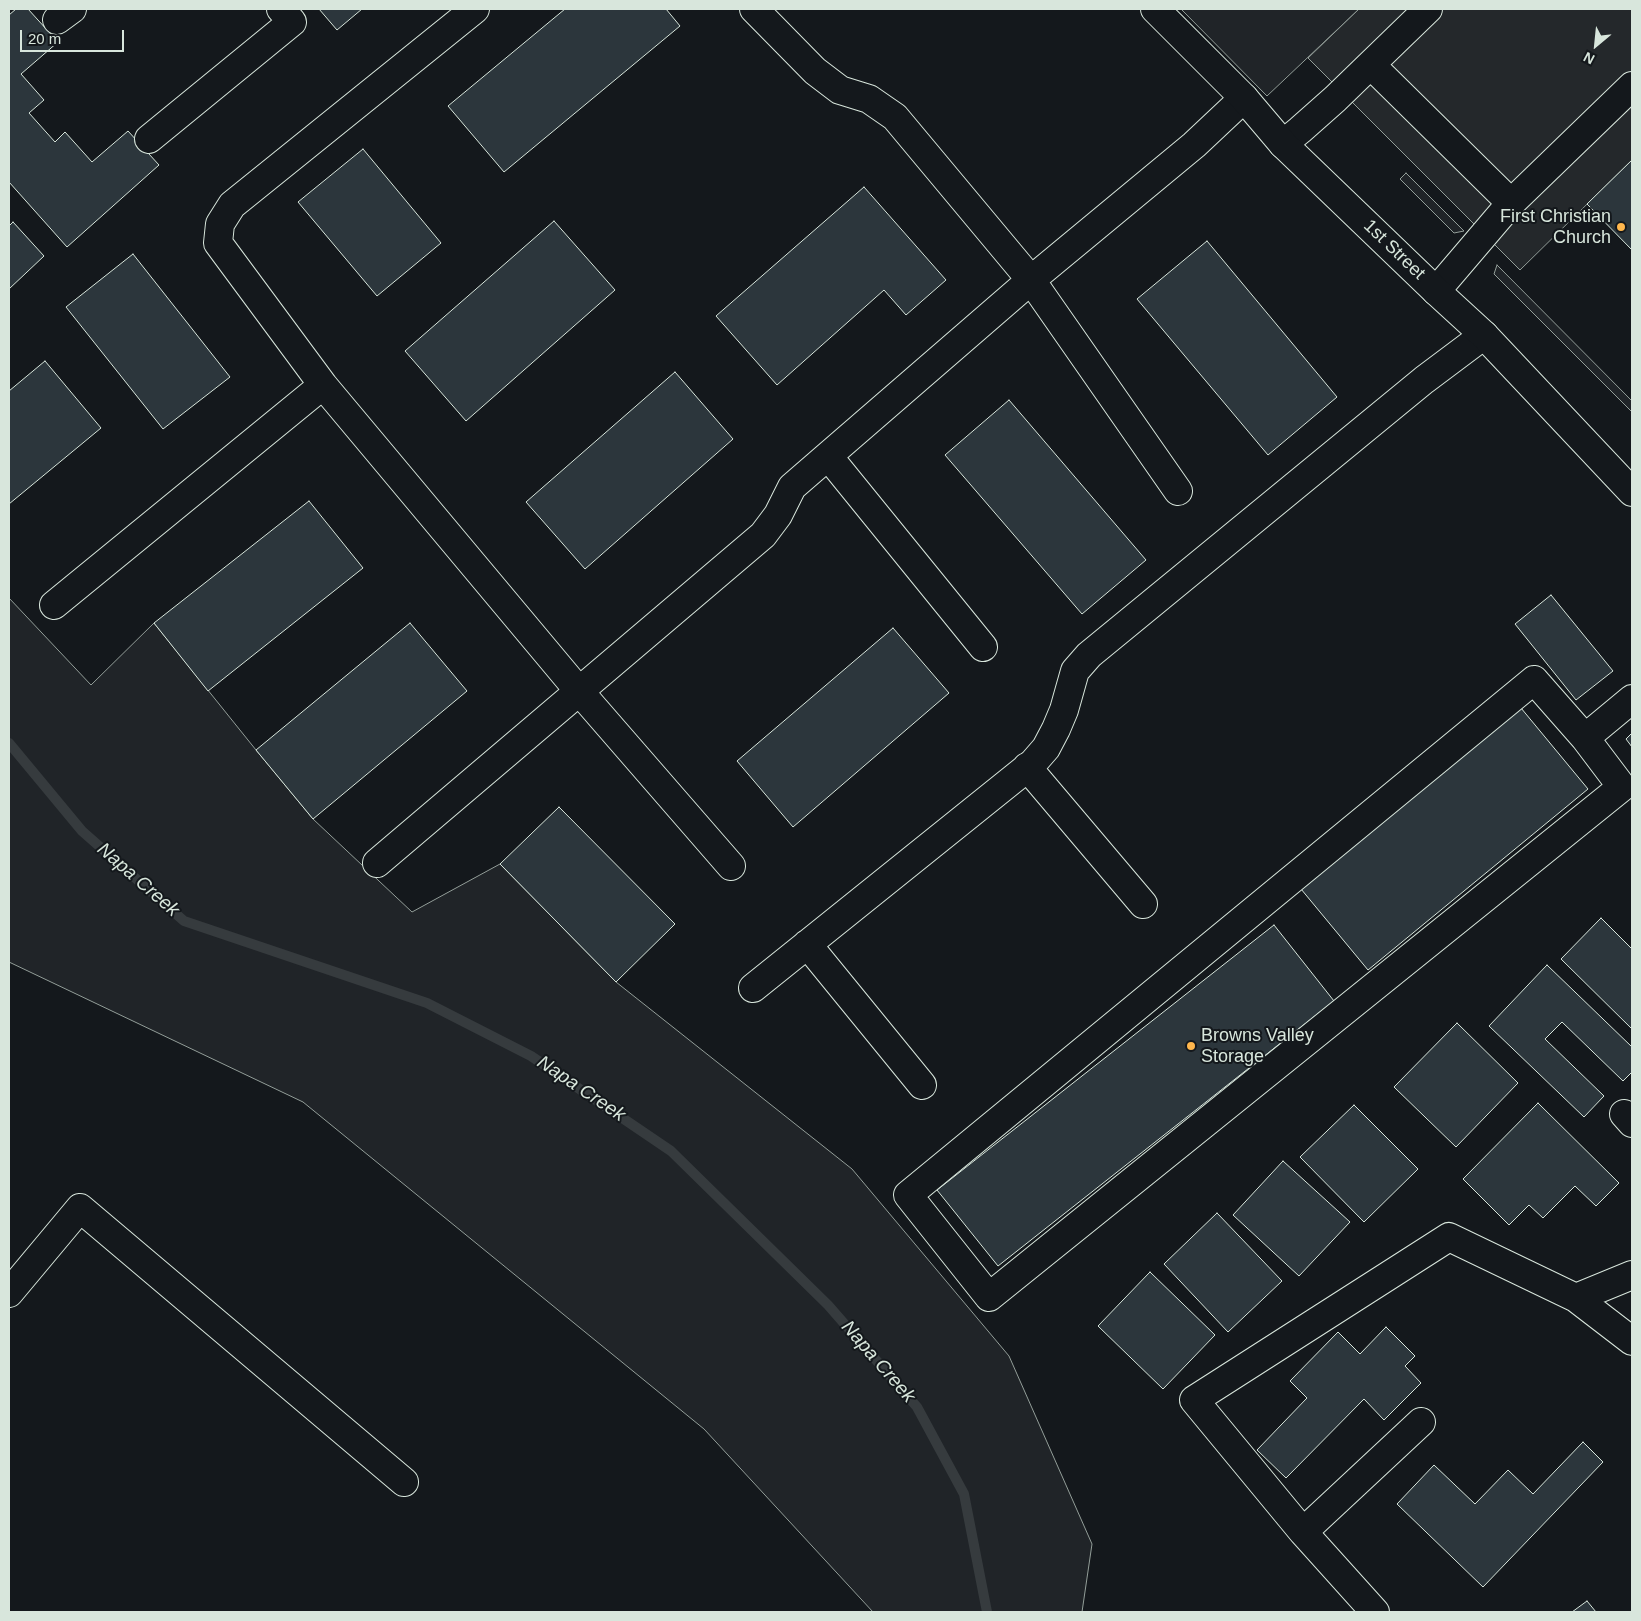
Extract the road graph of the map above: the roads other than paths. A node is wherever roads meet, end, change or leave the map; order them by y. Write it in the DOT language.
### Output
graph roads {
  1 [pos="281,9"];
  2 [pos="475,9"];
  3 [pos="754,9"];
  4 [pos="1155,9"];
  5 [pos="1428,9"];
  6 [pos="1371,66"];
  7 [pos="1632,86"];
  8 [pos="1244,98"];
  9 [pos="149,139"];
  10 [pos="1282,144"];
  11 [pos="1511,203"];
  12 [pos="1031,280"];
  13 [pos="1436,291"];
  14 [pos="1484,335"];
  15 [pos="323,385"];
  16 [pos="828,456"];
  17 [pos="1178,491"];
  18 [pos="1632,492"];
  19 [pos="54,605"];
  20 [pos="983,647"];
  21 [pos="579,691"];
  22 [pos="1632,699"];
  23 [pos="1585,738"];
  24 [pos="1027,767"];
  25 [pos="377,863"];
  26 [pos="732,866"];
  27 [pos="1143,904"];
  28 [pos="807,944"];
  29 [pos="753,988"];
  30 [pos="922,1085"];
  31 [pos="1632,1275"];
  32 [pos="9,1293"];
  33 [pos="1576,1298"];
  34 [pos="1632,1341"];
  35 [pos="1421,1422"];
  36 [pos="404,1482"];
  37 [pos="1303,1532"];
  38 [pos="1376,1612"];
  1 -- 9 [label="main road"];
  2 -- 15 [label="main road"];
  3 -- 12 [label="main road"];
  4 -- 8 [label="main road, 1st Street"];
  5 -- 6 [label="main road"];
  6 -- 10 [label="main road"];
  6 -- 11 [label="main road"];
  7 -- 11 [label="main road"];
  8 -- 10 [label="main road, 1st Street"];
  8 -- 12 [label="main road"];
  10 -- 13 [label="main road, 1st Street"];
  11 -- 13 [label="main road"];
  12 -- 16 [label="main road"];
  12 -- 17 [label="main road"];
  13 -- 14 [label="main road, 1st Street"];
  14 -- 18 [label="main road, 1st Street"];
  14 -- 24 [label="main road"];
  15 -- 19 [label="main road"];
  15 -- 21 [label="main road"];
  16 -- 20 [label="main road"];
  16 -- 21 [label="main road"];
  21 -- 25 [label="main road"];
  21 -- 26 [label="main road"];
  22 -- 23 [label="main road"];
  23 -- 23 [label="main road"];
  24 -- 27 [label="main road"];
  24 -- 28 [label="main road"];
  28 -- 29 [label="main road"];
  28 -- 30 [label="main road"];
  31 -- 33 [label="main road"];
  32 -- 36 [label="main road"];
  33 -- 34 [label="main road"];
  33 -- 37 [label="main road"];
  35 -- 37 [label="main road"];
  37 -- 38 [label="main road"];
}
